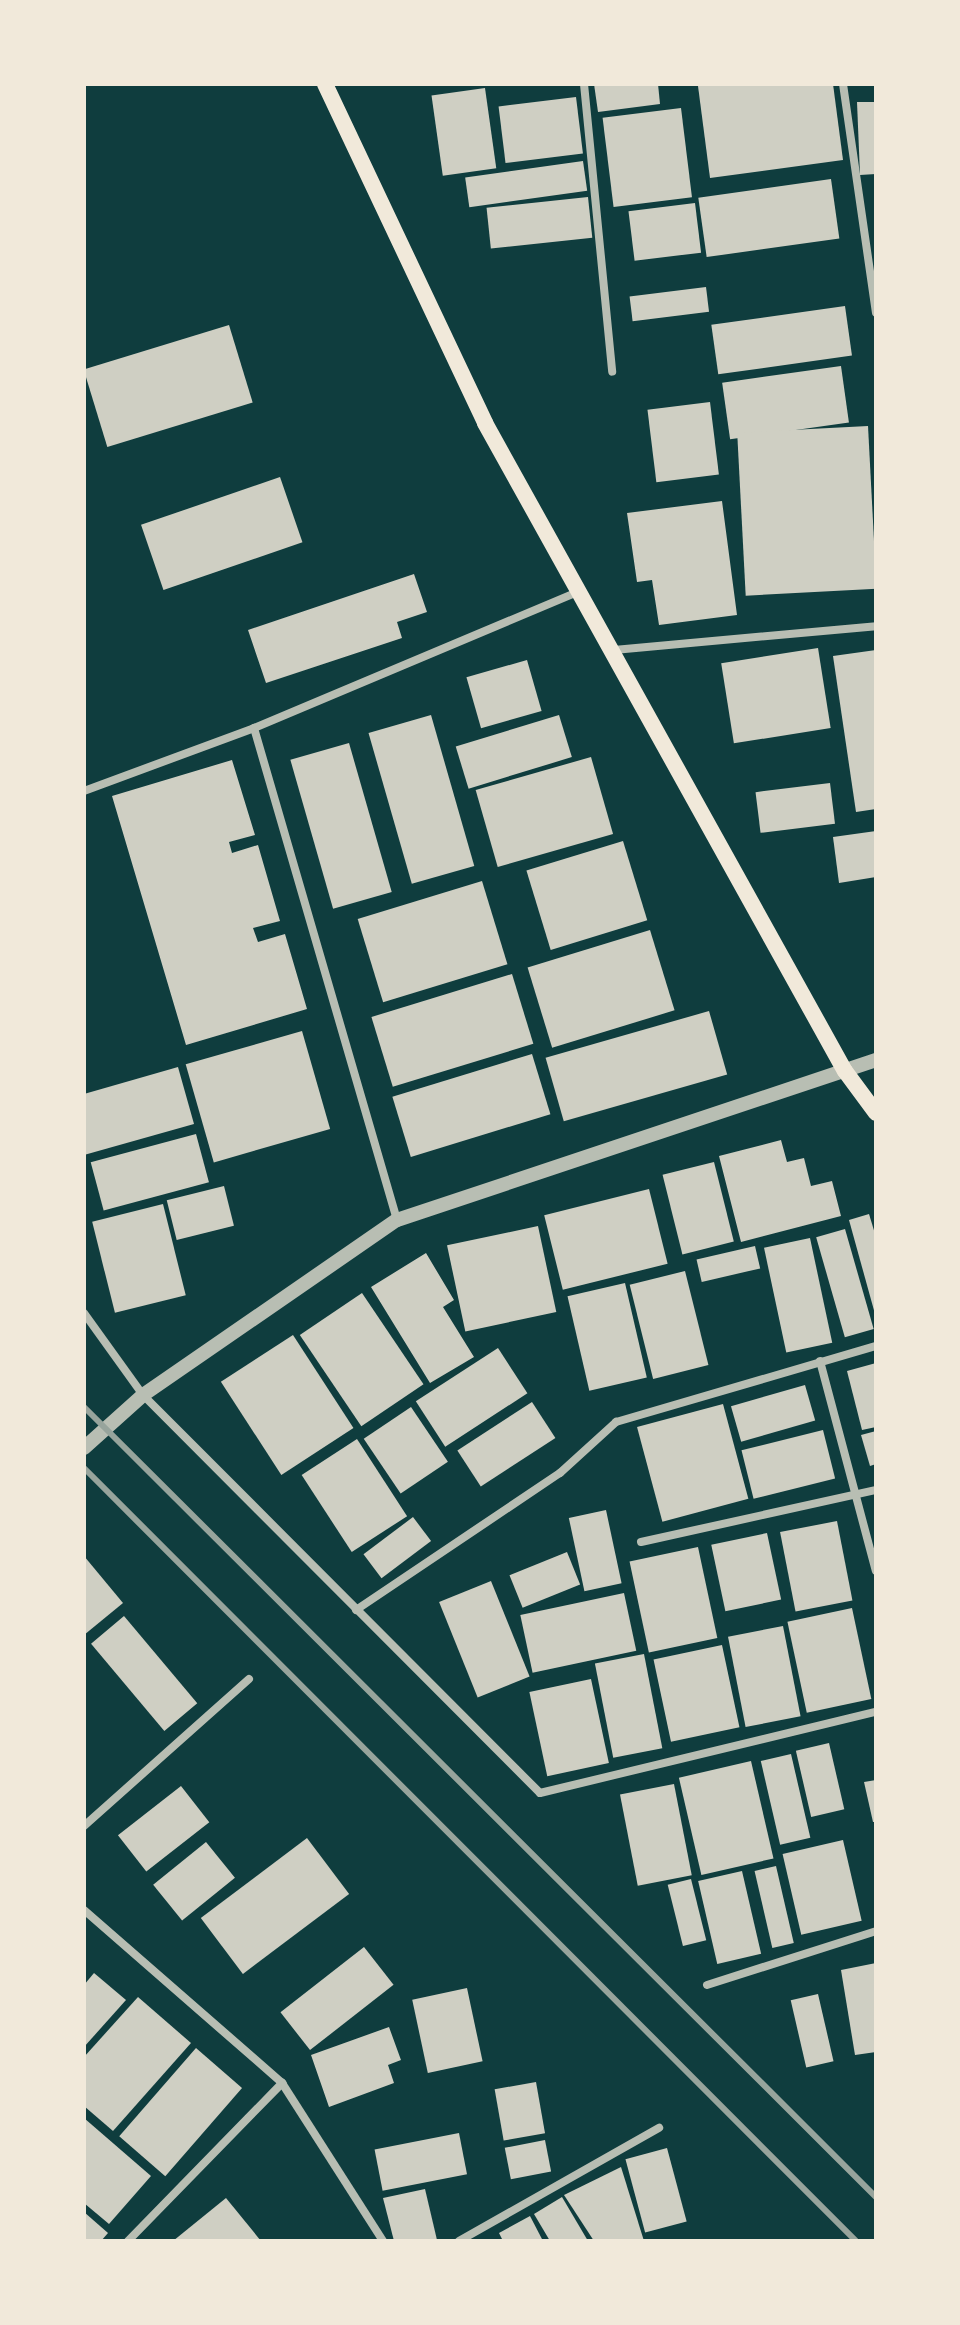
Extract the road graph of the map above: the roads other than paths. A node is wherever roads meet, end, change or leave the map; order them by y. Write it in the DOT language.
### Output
graph roads {
  1 [pos="325,84"];
  2 [pos="584,84"];
  3 [pos="843,84"];
  4 [pos="873,264"];
  5 [pos="876,313"];
  6 [pos="612,372"];
  7 [pos="577,592"];
  8 [pos="876,626"];
  9 [pos="614,650"];
  10 [pos="254,728"];
  11 [pos="84,791"];
  12 [pos="876,1060"];
  13 [pos="845,1071"];
  14 [pos="876,1113"];
  15 [pos="397,1220"];
  16 [pos="84,1313"];
  17 [pos="876,1346"];
  18 [pos="820,1361"];
  19 [pos="143,1395"];
  20 [pos="84,1448"];
  21 [pos="876,1490"];
  22 [pos="856,1494"];
  23 [pos="641,1542"];
  24 [pos="876,1571"];
  25 [pos="356,1610"];
  26 [pos="249,1679"];
  27 [pos="876,1712"];
  28 [pos="84,1826"];
  29 [pos="84,1910"];
  30 [pos="876,1931"];
  31 [pos="707,1985"];
  32 [pos="282,2083"];
  33 [pos="659,2128"];
  34 [pos="128,2241"];
  35 [pos="383,2241"];
  36 [pos="459,2241"];
  1 -- 7 [label="main road"];
  2 -- 6 [label="street"];
  3 -- 4 [label="street"];
  4 -- 5 [label="street"];
  7 -- 9 [label="main road"];
  7 -- 10 [label="street"];
  8 -- 9 [label="street"];
  9 -- 13 [label="main road"];
  10 -- 11 [label="street"];
  10 -- 15 [label="street"];
  12 -- 13 [label="street"];
  13 -- 14 [label="main road"];
  13 -- 15 [label="street"];
  15 -- 19 [label="street"];
  16 -- 19 [label="street"];
  17 -- 18 [label="street"];
  18 -- 22 [label="street"];
  18 -- 25 [label="street"];
  19 -- 20 [label="street"];
  19 -- 25 [label="street"];
  21 -- 22 [label="street"];
  22 -- 23 [label="street"];
  22 -- 24 [label="street"];
  25 -- 27 [label="street"];
  26 -- 28 [label="street"];
  29 -- 32 [label="street"];
  30 -- 31 [label="street"];
  32 -- 34 [label="street"];
  32 -- 35 [label="street"];
  33 -- 36 [label="street"];
}
